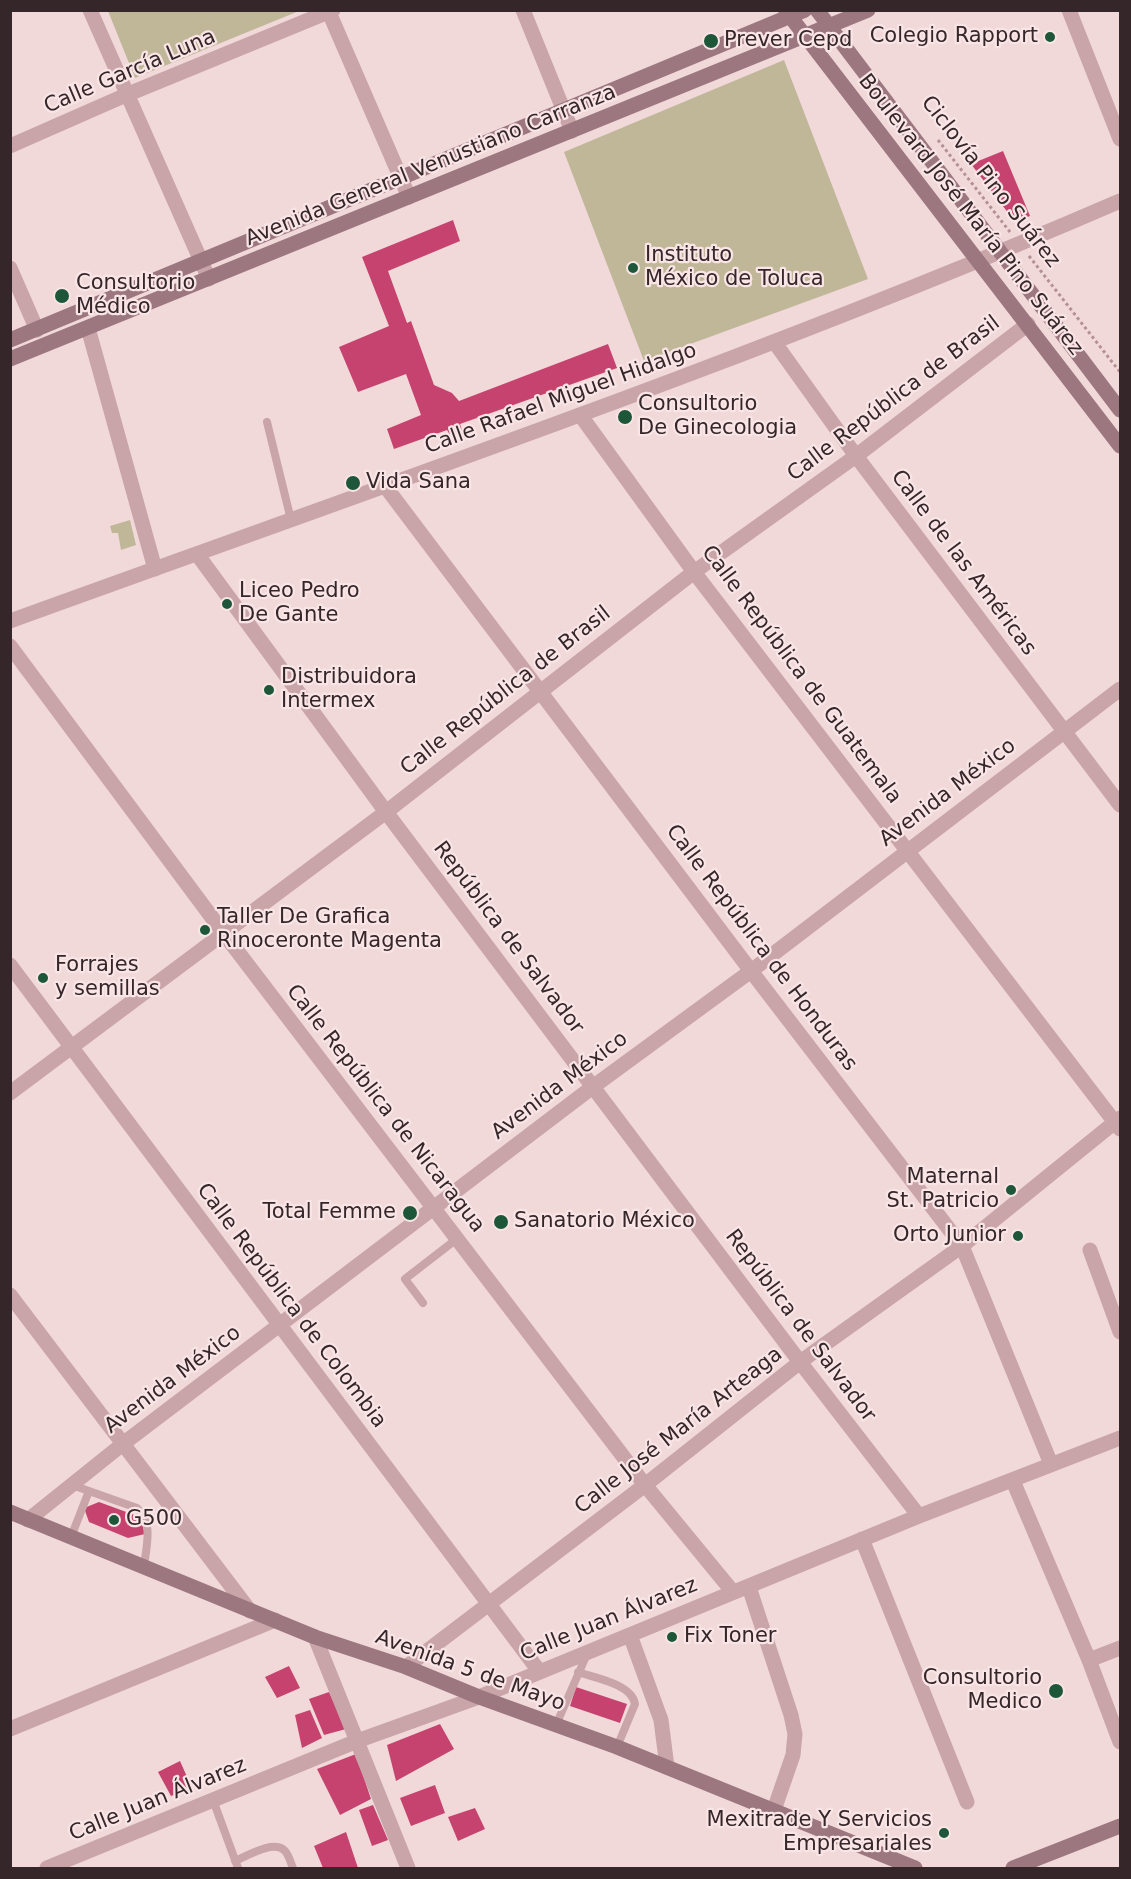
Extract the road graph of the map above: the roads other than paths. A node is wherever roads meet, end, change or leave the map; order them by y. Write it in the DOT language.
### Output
graph roads {
  1 [pos="90,10"];
  2 [pos="523,10"];
  3 [pos="805,10"];
  4 [pos="817,10"];
  5 [pos="868,10"];
  6 [pos="1068,10"];
  7 [pos="330,11"];
  8 [pos="788,14"];
  9 [pos="829,26"];
  10 [pos="806,36"];
  11 [pos="126,95"];
  12 [pos="564,110"];
  13 [pos="572,131"];
  14 [pos="1120,139"];
  15 [pos="10,146"];
  16 [pos="401,178"];
  17 [pos="410,197"];
  18 [pos="1120,201"];
  19 [pos="1001,252"];
  20 [pos="201,261"];
  21 [pos="978,261"];
  22 [pos="10,268"];
  23 [pos="208,279"];
  24 [pos="1028,324"];
  25 [pos="87,328"];
  26 [pos="36,330"];
  27 [pos="10,340"];
  28 [pos="775,343"];
  29 [pos="10,359"];
  30 [pos="1120,410"];
  31 [pos="581,416"];
  32 [pos="267,422"];
  33 [pos="1120,446"];
  34 [pos="856,456"];
  35 [pos="386,486"];
  36 [pos="291,520"];
  37 [pos="197,554"];
  38 [pos="155,569"];
  39 [pos="694,572"];
  40 [pos="10,621"];
  41 [pos="10,646"];
  42 [pos="1120,689"];
  43 [pos="540,690"];
  44 [pos="1064,731"];
  45 [pos="1120,805"];
  46 [pos="386,812"];
  47 [pos="908,850"];
  48 [pos="225,934"];
  49 [pos="10,965"];
  50 [pos="751,971"];
  51 [pos="72,1047"];
  52 [pos="594,1086"];
  53 [pos="10,1094"];
  54 [pos="1118,1123"];
  55 [pos="435,1208"];
  56 [pos="458,1238"];
  57 [pos="962,1246"];
  58 [pos="1090,1250"];
  59 [pos="10,1294"];
  60 [pos="423,1303"];
  61 [pos="280,1326"];
  62 [pos="1120,1332"];
  63 [pos="800,1362"];
  64 [pos="1120,1438"];
  65 [pos="124,1443"];
  66 [pos="1051,1464"];
  67 [pos="1013,1481"];
  68 [pos="71,1484"];
  69 [pos="645,1485"];
  70 [pos="89,1491"];
  71 [pos="10,1512"];
  72 [pos="919,1516"];
  73 [pos="28,1520"];
  74 [pos="71,1537"];
  75 [pos="862,1539"];
  76 [pos="144,1566"];
  77 [pos="749,1587"];
  78 [pos="734,1592"];
  79 [pos="488,1604"];
  80 [pos="250,1611"];
  81 [pos="275,1620"];
  82 [pos="630,1635"];
  83 [pos="315,1637"];
  84 [pos="1120,1648"];
  85 [pos="588,1653"];
  86 [pos="1089,1660"];
  87 [pos="406,1667"];
  88 [pos="539,1671"];
  89 [pos="578,1672"];
  90 [pos="479,1697"];
  91 [pos="556,1725"];
  92 [pos="10,1729"];
  93 [pos="357,1741"];
  94 [pos="1120,1742"];
  95 [pos="617,1747"];
  96 [pos="668,1767"];
  97 [pos="213,1800"];
  98 [pos="967,1802"];
  99 [pos="774,1810"];
  100 [pos="1120,1826"];
  101 [pos="237,1865"];
  102 [pos="47,1869"];
  103 [pos="293,1869"];
  104 [pos="408,1869"];
  105 [pos="915,1869"];
  106 [pos="1013,1869"];
  1 -- 11 [label="street"];
  2 -- 12 [label="street"];
  3 -- 8 [label="main road, Avenida General Venustiano Carranza"];
  4 -- 9 [label="main road, Boulevard José María Pino Suárez"];
  5 -- 9 [label="main road, Avenida General Venustiano Carranza"];
  6 -- 14 [label="street"];
  7 -- 11 [label="street, Calle García Luna"];
  7 -- 16 [label="street"];
  8 -- 10 [label="main road, Boulevard José María Pino Suárez"];
  8 -- 12 [label="main road, Avenida General Venustiano Carranza"];
  9 -- 10 [label="main road, Avenida General Venustiano Carranza"];
  9 -- 19 [label="main road, Boulevard José María Pino Suárez"];
  10 -- 13 [label="main road, Avenida General Venustiano Carranza"];
  10 -- 21 [label="main road, Boulevard José María Pino Suárez"];
  11 -- 15 [label="street, Calle García Luna"];
  11 -- 20 [label="street"];
  12 -- 13 [label="street"];
  12 -- 16 [label="main road, Avenida General Venustiano Carranza"];
  13 -- 17 [label="main road, Avenida General Venustiano Carranza"];
  16 -- 17 [label="street"];
  16 -- 20 [label="main road, Avenida General Venustiano Carranza"];
  17 -- 23 [label="main road, Avenida General Venustiano Carranza"];
  18 -- 19 [label="street, Calle Rafael Miguel Hidalgo"];
  19 -- 21 [label="street, Calle Rafael Miguel Hidalgo"];
  19 -- 30 [label="main road, Boulevard José María Pino Suárez"];
  20 -- 23 [label="street"];
  20 -- 26 [label="main road, Avenida General Venustiano Carranza"];
  21 -- 24 [label="main road, Boulevard José María Pino Suárez"];
  21 -- 28 [label="street, Calle Rafael Miguel Hidalgo"];
  22 -- 26 [label="street"];
  23 -- 25 [label="main road, Avenida General Venustiano Carranza"];
  24 -- 33 [label="main road, Boulevard José María Pino Suárez"];
  24 -- 34 [label="street, Calle República de Brasil"];
  25 -- 29 [label="main road, Avenida General Venustiano Carranza"];
  25 -- 38 [label="street"];
  26 -- 27 [label="main road, Avenida General Venustiano Carranza"];
  28 -- 31 [label="street, Calle Rafael Miguel Hidalgo"];
  28 -- 34 [label="street, Calle de las Américas"];
  31 -- 35 [label="street, Calle Rafael Miguel Hidalgo"];
  31 -- 39 [label="street, Calle República de Guatemala"];
  32 -- 36 [label="lane"];
  34 -- 39 [label="street, Calle República de Brasil"];
  34 -- 44 [label="street, Calle de las Américas"];
  35 -- 36 [label="street, Calle Rafael Miguel Hidalgo"];
  35 -- 43 [label="street, Calle República de Honduras"];
  36 -- 37 [label="street, Calle Rafael Miguel Hidalgo"];
  37 -- 38 [label="street, Calle Rafael Miguel Hidalgo"];
  37 -- 46 [label="street, República de Salvador"];
  38 -- 40 [label="street, Calle Rafael Miguel Hidalgo"];
  39 -- 43 [label="street, Calle República de Brasil"];
  39 -- 47 [label="street, Calle República de Guatemala"];
  41 -- 48 [label="street, Calle República de Nicaragua"];
  42 -- 44 [label="street, Avenida México"];
  43 -- 46 [label="street, Calle República de Brasil"];
  43 -- 50 [label="street, Calle República de Honduras"];
  44 -- 45 [label="street, Calle de las Américas"];
  44 -- 47 [label="street, Avenida México"];
  46 -- 48 [label="street, Calle República de Brasil"];
  46 -- 52 [label="street, República de Salvador"];
  47 -- 50 [label="street, Avenida México"];
  47 -- 54 [label="street, Calle República de Guatemala"];
  48 -- 51 [label="street, Calle República de Brasil"];
  48 -- 55 [label="street, Calle República de Nicaragua"];
  49 -- 51 [label="street, Calle República de Colombia"];
  50 -- 52 [label="street, Avenida México"];
  50 -- 57 [label="street, Calle República de Honduras"];
  51 -- 53 [label="street, Calle República de Brasil"];
  51 -- 61 [label="street, Calle República de Colombia"];
  52 -- 55 [label="street, Avenida México"];
  52 -- 63 [label="street, República de Salvador"];
  54 -- 57 [label="street, Calle José María Arteaga"];
  55 -- 56 [label="street, Calle República de Nicaragua"];
  55 -- 61 [label="street, Avenida México"];
  56 -- 60 [label="lane"];
  56 -- 69 [label="street, Calle República de Nicaragua"];
  57 -- 63 [label="street, Calle José María Arteaga"];
  57 -- 66 [label="street, Calle República de Honduras"];
  58 -- 62 [label="street"];
  59 -- 65 [label="street"];
  61 -- 65 [label="street, Avenida México"];
  61 -- 79 [label="street, Calle República de Colombia"];
  63 -- 69 [label="street, Calle José María Arteaga"];
  63 -- 72 [label="street, República de Salvador"];
  64 -- 66 [label="street, Calle Juan Álvarez"];
  65 -- 68 [label="street, Avenida México"];
  65 -- 80 [label="street"];
  66 -- 67 [label="street, Calle Juan Álvarez"];
  67 -- 72 [label="street, Calle Juan Álvarez"];
  67 -- 86 [label="street"];
  68 -- 70 [label="lane"];
  68 -- 73 [label="street, Avenida México"];
  69 -- 78 [label="street, Calle República de Nicaragua"];
  69 -- 79 [label="street, Calle José María Arteaga"];
  70 -- 74 [label="lane"];
  70 -- 76 [label="lane"];
  71 -- 73 [label="main road, Avenida 5 de Mayo"];
  72 -- 75 [label="street, Calle Juan Álvarez"];
  73 -- 74 [label="main road, Avenida 5 de Mayo"];
  74 -- 76 [label="main road, Avenida 5 de Mayo"];
  75 -- 77 [label="street, Calle Juan Álvarez"];
  75 -- 98 [label="street"];
  76 -- 80 [label="main road, Avenida 5 de Mayo"];
  77 -- 78 [label="street, Calle Juan Álvarez"];
  77 -- 99 [label="street"];
  78 -- 82 [label="street, Calle Juan Álvarez"];
  79 -- 87 [label="street, Calle José María Arteaga"];
  79 -- 88 [label="street, Calle República de Colombia"];
  80 -- 81 [label="main road, Avenida 5 de Mayo"];
  81 -- 83 [label="main road, Avenida 5 de Mayo"];
  81 -- 92 [label="street"];
  82 -- 85 [label="street, Calle Juan Álvarez"];
  82 -- 96 [label="street"];
  83 -- 87 [label="main road, Avenida 5 de Mayo"];
  83 -- 93 [label="street"];
  84 -- 86 [label="street"];
  85 -- 88 [label="street, Calle Juan Álvarez"];
  85 -- 89 [label="lane"];
  86 -- 94 [label="street"];
  87 -- 90 [label="main road, Avenida 5 de Mayo"];
  88 -- 90 [label="street, Calle Juan Álvarez"];
  89 -- 91 [label="lane"];
  89 -- 95 [label="lane"];
  90 -- 91 [label="main road, Avenida 5 de Mayo"];
  90 -- 93 [label="street, Calle Juan Álvarez"];
  91 -- 95 [label="main road, Avenida 5 de Mayo"];
  93 -- 97 [label="street, Calle Juan Álvarez"];
  93 -- 104 [label="street"];
  95 -- 96 [label="main road, Avenida 5 de Mayo"];
  96 -- 99 [label="main road, Avenida 5 de Mayo"];
  97 -- 101 [label="lane"];
  97 -- 102 [label="street, Calle Juan Álvarez"];
  99 -- 105 [label="main road, Avenida 5 de Mayo"];
  100 -- 106 [label="main road"];
  101 -- 103 [label="lane"];
}
